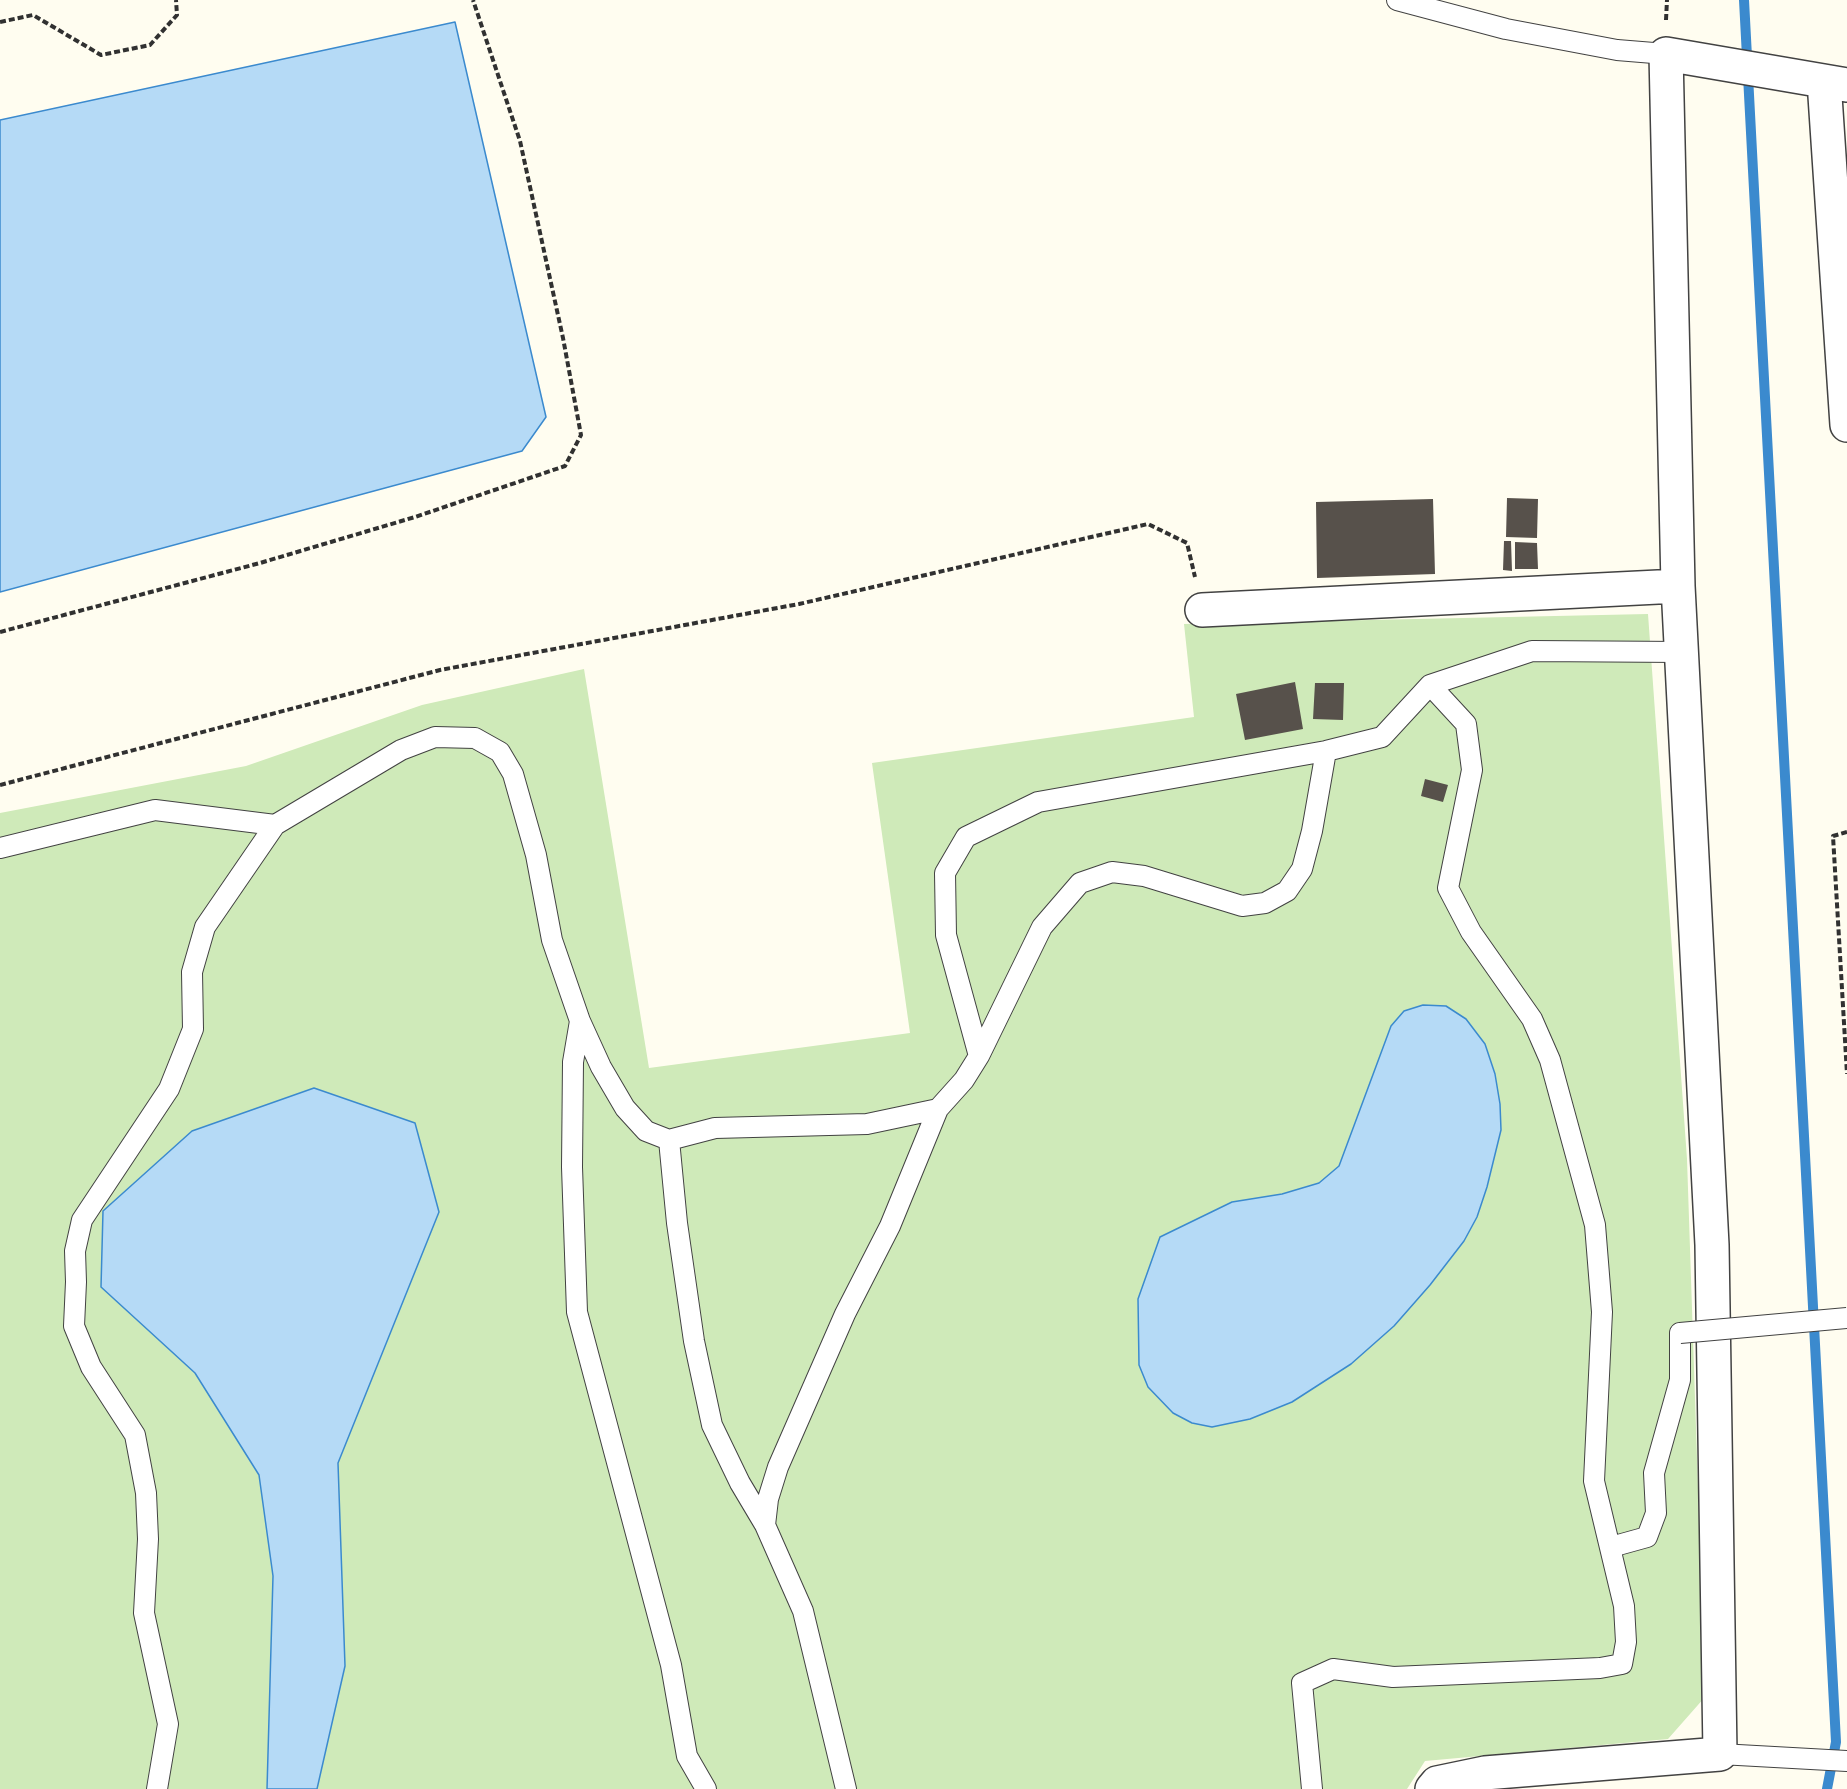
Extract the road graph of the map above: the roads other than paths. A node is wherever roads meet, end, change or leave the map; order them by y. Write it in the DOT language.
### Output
graph roads {
  1 [pos="1397,0"];
  2 [pos="1666,54"];
  3 [pos="1835,83"];
  4 [pos="1847,425"];
  5 [pos="1678,586"];
  6 [pos="1202,610"];
  7 [pos="1682,652"];
  8 [pos="1430,685"];
  9 [pos="1326,751"];
  10 [pos="275,825"];
  11 [pos="0,848"];
  12 [pos="580,1021"];
  13 [pos="979,1056"];
  14 [pos="938,1109"];
  15 [pos="669,1140"];
  16 [pos="1847,1318"];
  17 [pos="765,1525"];
  18 [pos="1611,1547"];
  19 [pos="1720,1754"];
  20 [pos="1847,1761"];
  21 [pos="157,1789"];
  22 [pos="706,1789"];
  23 [pos="846,1789"];
  24 [pos="1312,1789"];
  25 [pos="1432,1789"];
  1 -- 2 [label="lane"];
  2 -- 3 [label="street"];
  2 -- 5 [label="street"];
  3 -- 4 [label="street"];
  5 -- 6 [label="street"];
  5 -- 7 [label="street"];
  7 -- 8 [label="lane"];
  7 -- 19 [label="street"];
  8 -- 9 [label="lane"];
  8 -- 18 [label="lane"];
  9 -- 13 [label="lane"];
  9 -- 13 [label="lane"];
  10 -- 11 [label="lane"];
  10 -- 12 [label="lane"];
  10 -- 21 [label="lane"];
  12 -- 15 [label="lane"];
  12 -- 22 [label="lane"];
  13 -- 14 [label="lane"];
  14 -- 15 [label="lane"];
  14 -- 17 [label="lane"];
  15 -- 17 [label="lane"];
  16 -- 18 [label="lane, bridge"];
  17 -- 23 [label="lane"];
  18 -- 24 [label="lane"];
  19 -- 20 [label="lane"];
  19 -- 25 [label="street"];
}
